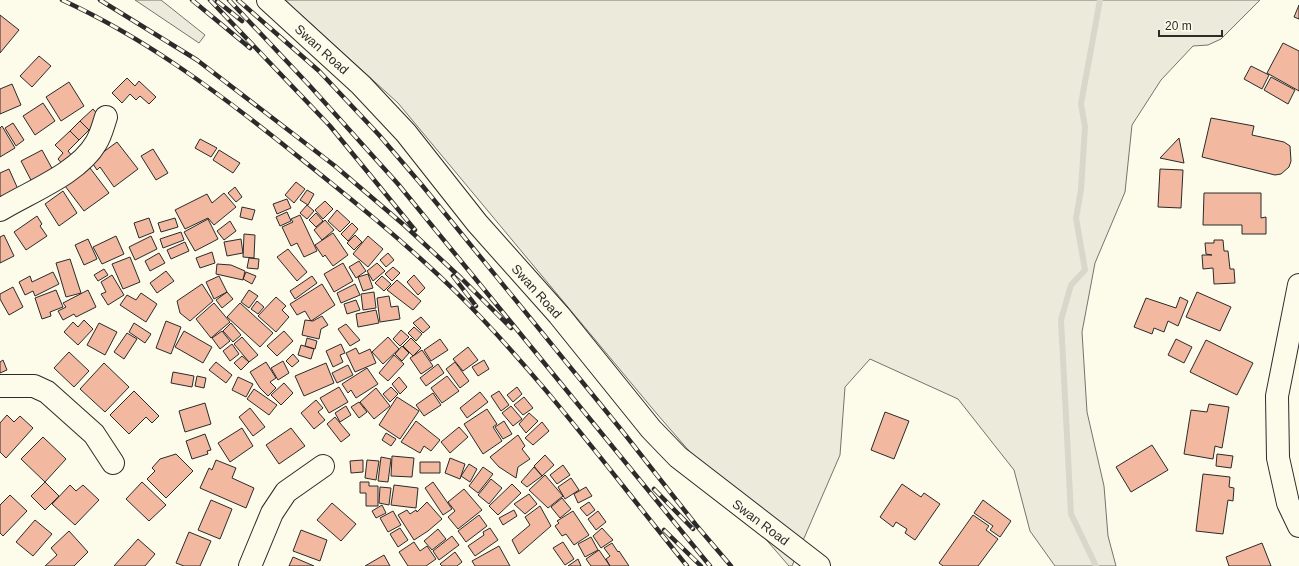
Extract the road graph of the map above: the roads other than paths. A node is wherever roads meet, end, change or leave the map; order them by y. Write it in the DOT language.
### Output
graph roads {
  1 [pos="268,0"];
  2 [pos="106,117"];
  3 [pos="0,210"];
  4 [pos="1299,285"];
  5 [pos="0,386"];
  6 [pos="113,463"];
  7 [pos="323,466"];
  8 [pos="1299,526"];
  9 [pos="250,566"];
  10 [pos="819,566"];
  1 -- 10 [label="street, Swan Road"];
  2 -- 3 [label="street"];
  4 -- 8 [label="street"];
  5 -- 6 [label="street"];
  7 -- 9 [label="street"];
}
